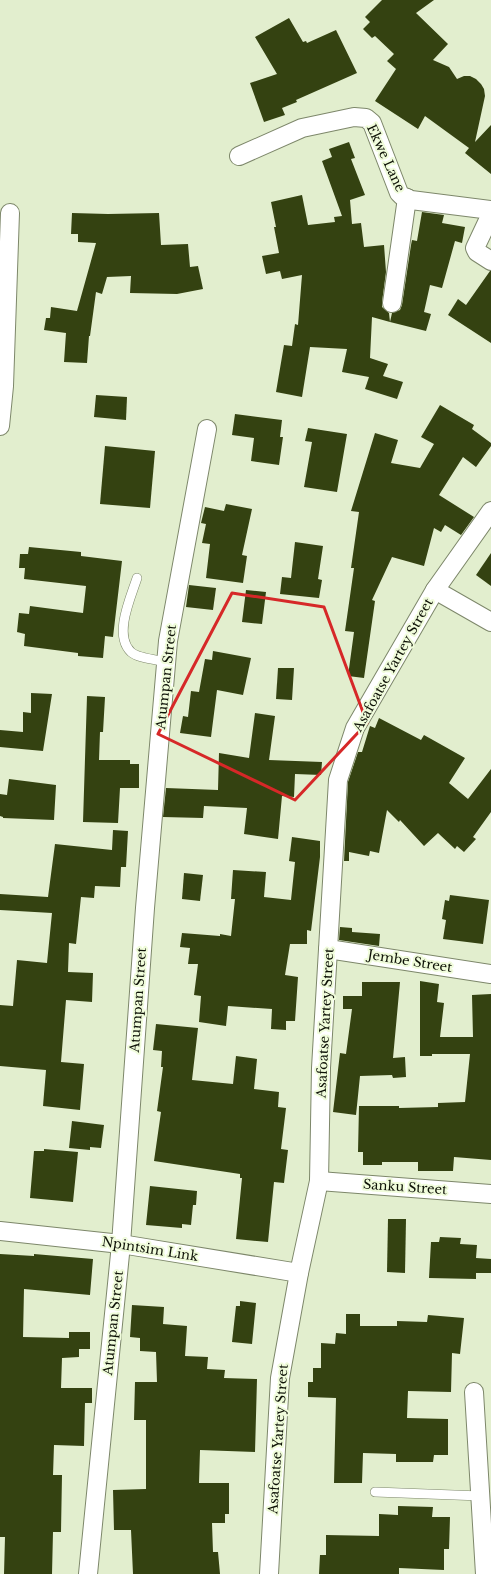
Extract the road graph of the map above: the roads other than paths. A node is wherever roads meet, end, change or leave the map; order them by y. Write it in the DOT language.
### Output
graph roads {
  1 [pos="239,156"];
  2 [pos="407,198"];
  3 [pos="491,210"];
  4 [pos="10,213"];
  5 [pos="491,214"];
  6 [pos="491,261"];
  7 [pos="392,303"];
  8 [pos="0,426"];
  9 [pos="207,429"];
  10 [pos="491,511"];
  11 [pos="137,578"];
  12 [pos="435,590"];
  13 [pos="491,622"];
  14 [pos="166,662"];
  15 [pos="328,949"];
  16 [pos="491,974"];
  17 [pos="319,1181"];
  18 [pos="491,1194"];
  19 [pos="0,1231"];
  20 [pos="121,1244"];
  21 [pos="299,1273"];
  22 [pos="474,1392"];
  23 [pos="375,1492"];
  24 [pos="481,1496"];
  25 [pos="88,1574"];
  26 [pos="269,1574"];
  27 [pos="485,1574"];
  1 -- 2 [label="street, Ekwe Lane"];
  2 -- 3 [label="street, Ekwe Lane"];
  2 -- 7 [label="street"];
  4 -- 8 [label="street"];
  5 -- 6 [label="street"];
  9 -- 14 [label="street, Atumpan Street"];
  10 -- 12 [label="street, Asafoatse Yartey Street"];
  11 -- 14 [label="lane"];
  12 -- 13 [label="street"];
  12 -- 15 [label="street, Asafoatse Yartey Street"];
  14 -- 20 [label="street, Atumpan Street"];
  15 -- 16 [label="street, Jembe Street"];
  15 -- 17 [label="street, Asafoatse Yartey Street"];
  17 -- 18 [label="street, Sanku Street"];
  17 -- 21 [label="street, Asafoatse Yartey Street"];
  19 -- 20 [label="street, Npintsim Link"];
  20 -- 21 [label="street, Npintsim Link"];
  20 -- 25 [label="street, Atumpan Street"];
  21 -- 26 [label="street, Asafoatse Yartey Street"];
  22 -- 24 [label="street"];
  23 -- 24 [label="lane"];
  24 -- 27 [label="street"];
}
